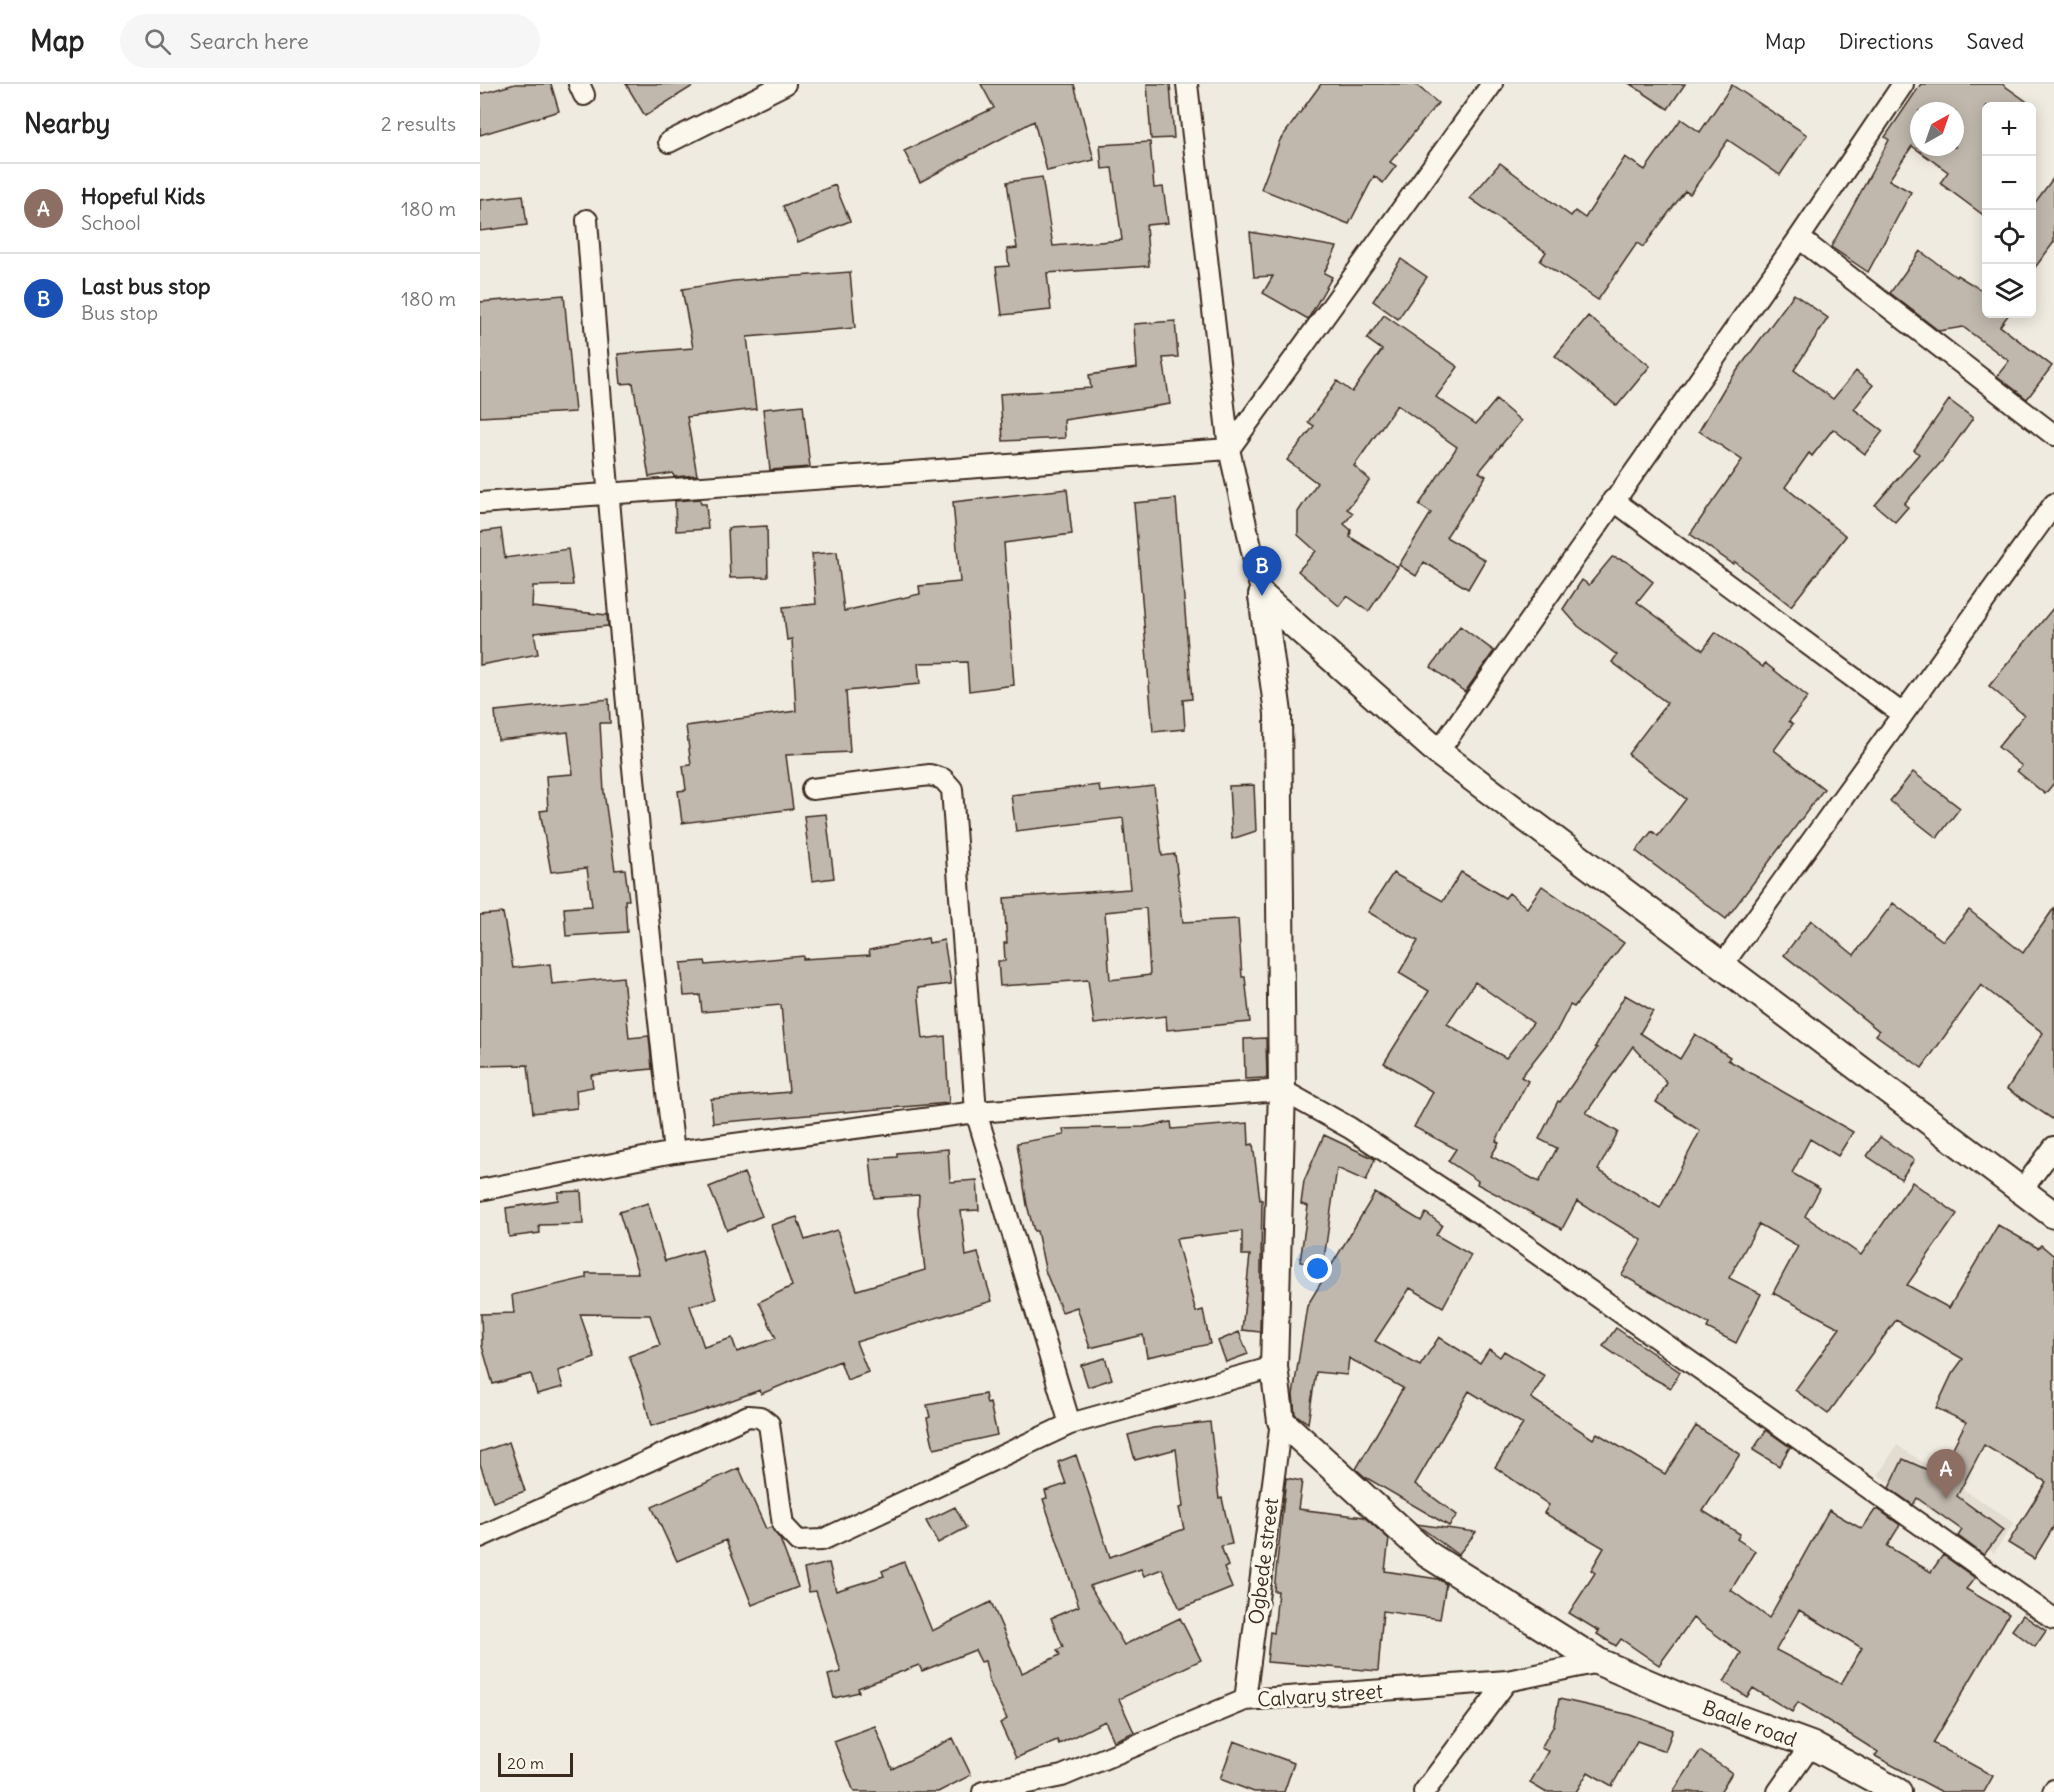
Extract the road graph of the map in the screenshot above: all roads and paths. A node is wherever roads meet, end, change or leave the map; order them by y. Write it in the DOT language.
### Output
graph roads {
  1 [pos="785,84"];
  2 [pos="1187,84"];
  3 [pos="1492,84"];
  4 [pos="1903,84"];
  5 [pos="669,141"];
  6 [pos="587,220"];
  7 [pos="1799,238"];
  8 [pos="2054,435"];
  9 [pos="1229,449"];
  10 [pos="607,495"];
  11 [pos="1613,500"];
  12 [pos="480,503"];
  13 [pos="2054,504"];
  14 [pos="1262,596"];
  15 [pos="1901,713"];
  16 [pos="1438,752"];
  17 [pos="812,789"];
  18 [pos="1721,967"];
  19 [pos="1282,1090"];
  20 [pos="976,1112"];
  21 [pos="2054,1147"];
  22 [pos="674,1152"];
  23 [pos="480,1190"];
  24 [pos="2021,1191"];
  25 [pos="2054,1215"];
  26 [pos="1274,1366"];
  27 [pos="1281,1421"];
  28 [pos="1070,1424"];
  29 [pos="480,1538"];
  30 [pos="2054,1619"];
  31 [pos="1599,1662"];
  32 [pos="1507,1682"];
  33 [pos="1245,1701"];
  34 [pos="1811,1745"];
  35 [pos="1062,1776"];
  36 [pos="983,1792"];
  37 [pos="1043,1792"];
  38 [pos="1424,1792"];
  39 [pos="1778,1792"];
  40 [pos="1898,1792"];
  1 -- 5 [label="street"];
  2 -- 9 [label="street"];
  3 -- 9 [label="street"];
  4 -- 7 [label="street"];
  6 -- 10 [label="street"];
  7 -- 8 [label="street"];
  7 -- 11 [label="street"];
  9 -- 10 [label="street"];
  9 -- 14 [label="street"];
  10 -- 12 [label="street"];
  10 -- 22 [label="street"];
  11 -- 15 [label="street"];
  11 -- 16 [label="street"];
  13 -- 15 [label="street"];
  14 -- 16 [label="street"];
  14 -- 19 [label="street"];
  15 -- 18 [label="street"];
  16 -- 18 [label="street"];
  17 -- 20 [label="street"];
  18 -- 24 [label="street"];
  19 -- 20 [label="street"];
  19 -- 26 [label="street"];
  19 -- 30 [label="street"];
  20 -- 22 [label="street"];
  20 -- 28 [label="street"];
  21 -- 24 [label="street"];
  22 -- 23 [label="street"];
  24 -- 25 [label="street"];
  26 -- 27 [label="street"];
  26 -- 28 [label="street"];
  27 -- 31 [label="street, Baale road"];
  27 -- 33 [label="street, Ogbede street"];
  28 -- 29 [label="street"];
  31 -- 32 [label="street, Calvary street"];
  31 -- 34 [label="street, Baale road"];
  32 -- 33 [label="street, Calvary street"];
  32 -- 38 [label="street"];
  33 -- 35 [label="street, Calvary street"];
  34 -- 39 [label="street"];
  34 -- 40 [label="street, Baale road"];
  35 -- 36 [label="street, Calvary street"];
  35 -- 37 [label="street"];
}
